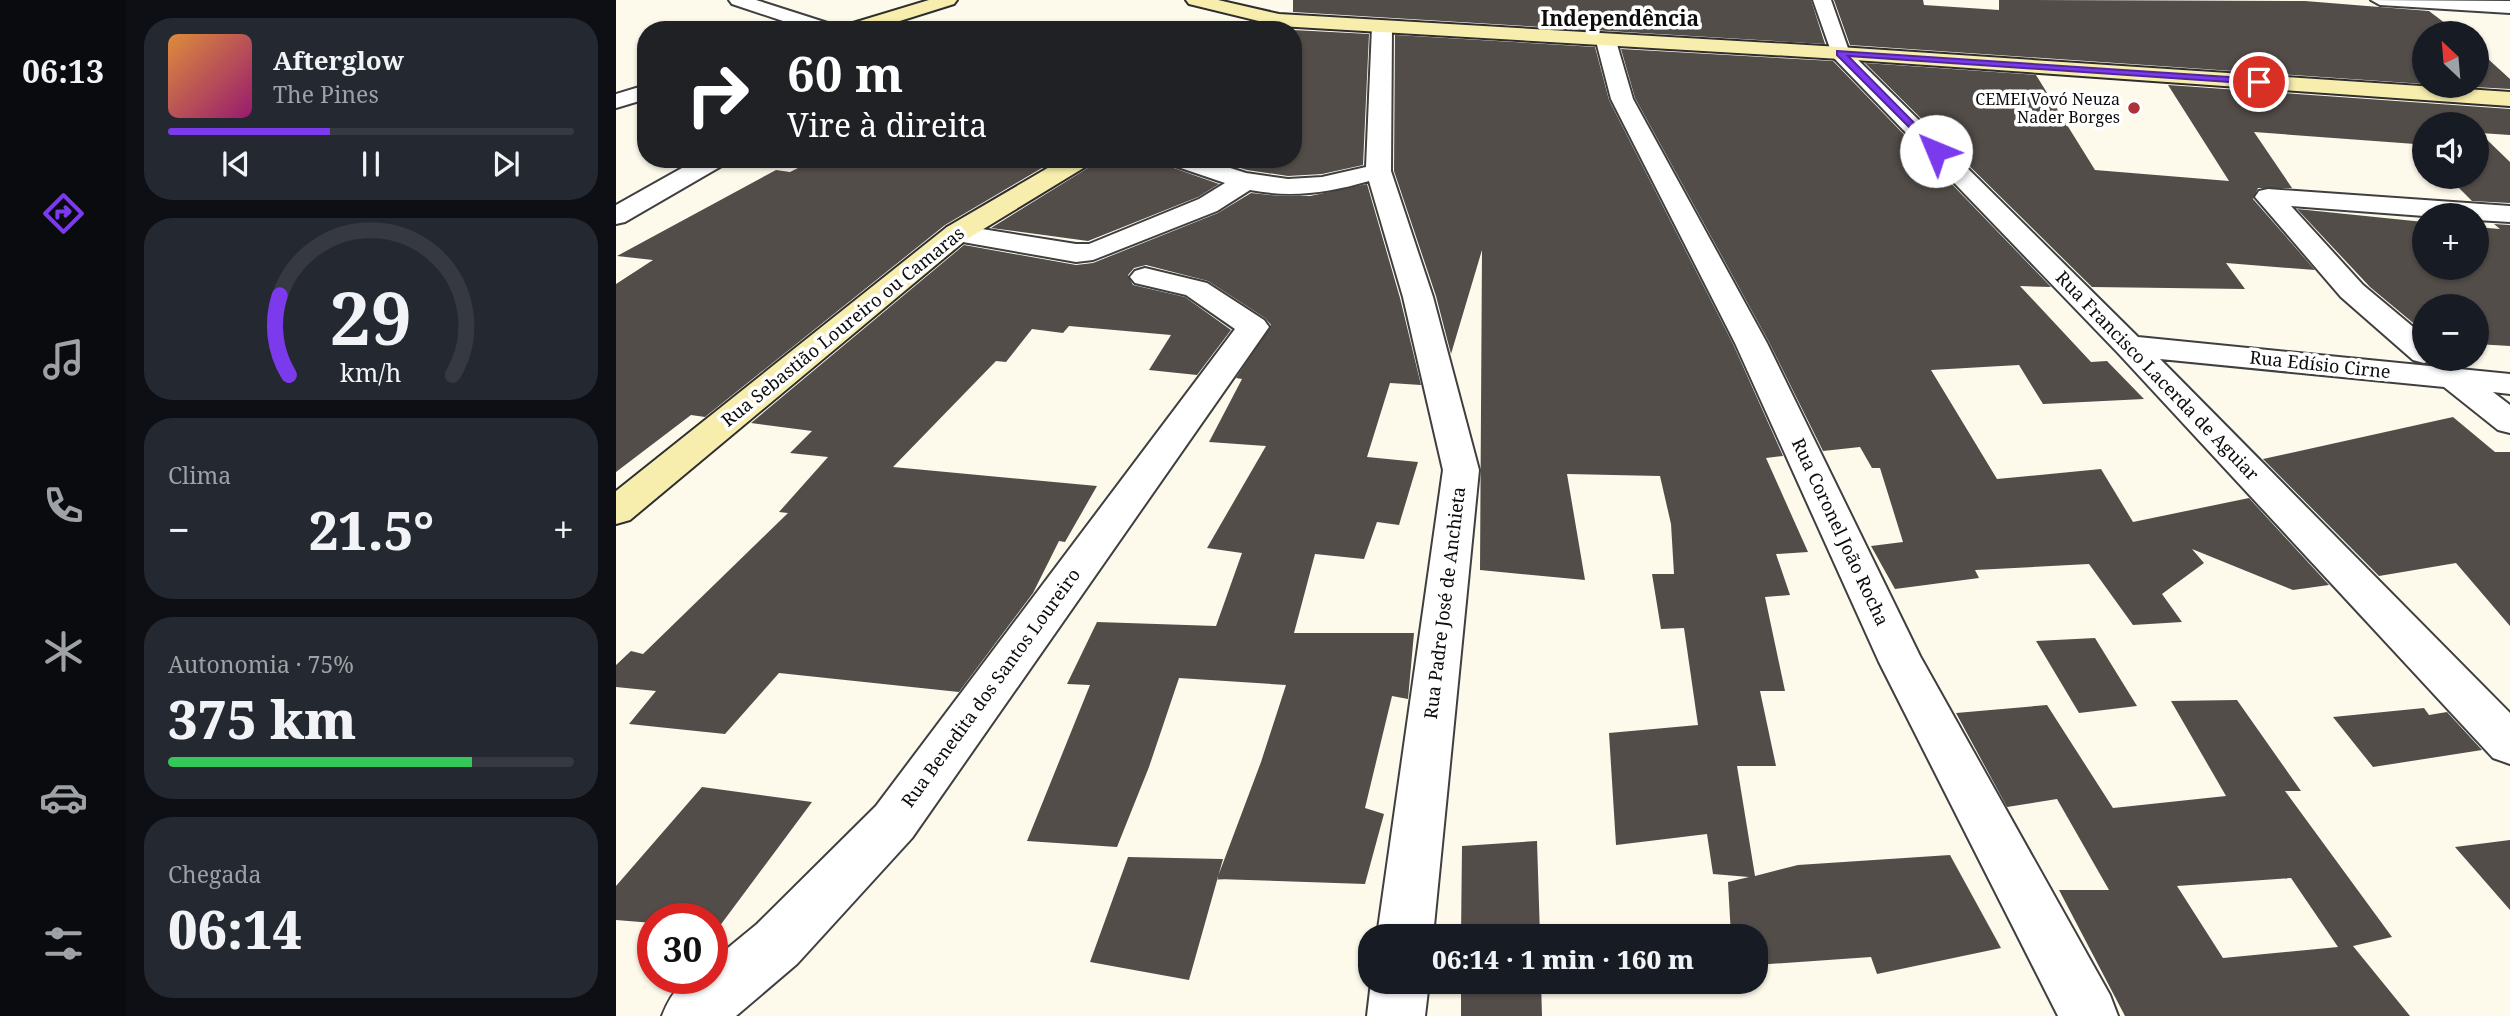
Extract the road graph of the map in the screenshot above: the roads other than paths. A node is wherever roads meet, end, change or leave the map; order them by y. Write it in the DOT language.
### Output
graph roads {
  1 [pos="738,0"];
  2 [pos="948,0"];
  3 [pos="1195,0"];
  4 [pos="1822,0"];
  5 [pos="2380,0"];
  6 [pos="2510,7"];
  7 [pos="802,21"];
  8 [pos="879,21"];
  9 [pos="1294,21"];
  10 [pos="1302,22"];
  11 [pos="1382,27"];
  12 [pos="1606,41"];
  13 [pos="1840,53"];
  14 [pos="637,95"];
  15 [pos="2510,99"];
  16 [pos="616,101"];
  17 [pos="700,168"];
  18 [pos="1066,168"];
  19 [pos="1206,168"];
  20 [pos="1378,171"];
  21 [pos="1246,181"];
  22 [pos="2510,214"];
  23 [pos="616,215"];
  24 [pos="957,233"];
  25 [pos="1145,277"];
  26 [pos="2412,344"];
  27 [pos="2129,346"];
  28 [pos="2412,367"];
  29 [pos="2444,371"];
  30 [pos="2450,371"];
  31 [pos="2510,384"];
  32 [pos="2510,422"];
  33 [pos="616,511"];
  34 [pos="2510,744"];
  35 [pos="1406,924"];
  36 [pos="1399,994"];
  37 [pos="691,1016"];
  38 [pos="1396,1016"];
  39 [pos="2089,1016"];
  1 -- 7 [label="street"];
  2 -- 8 [label="street"];
  3 -- 9 [label="street"];
  4 -- 13 [label="street, Rua Francisco Lacerda de Aguiar"];
  5 -- 6 [label="street"];
  10 -- 11 [label="street"];
  11 -- 12 [label="street"];
  11 -- 20 [label="street, Rua Padre José de Anchieta"];
  12 -- 13 [label="street"];
  12 -- 39 [label="street, Rua Coronel João Rocha"];
  13 -- 15 [label="street"];
  13 -- 27 [label="street, Rua Francisco Lacerda de Aguiar"];
  14 -- 16 [label="street"];
  17 -- 23 [label="street"];
  18 -- 24 [label="street, Rua Sebastião Loureiro ou Camaras"];
  19 -- 21 [label="street"];
  20 -- 21 [label="street"];
  20 -- 35 [label="street, Rua Padre José de Anchieta"];
  21 -- 24 [label="street"];
  22 -- 26 [label="street"];
  24 -- 33 [label="street, Rua Sebastião Loureiro ou Camaras"];
  25 -- 37 [label="street, Rua Benedita dos Santos Loureiro"];
  27 -- 28 [label="street, Rua Edísio Cirne"];
  27 -- 34 [label="street, Rua Francisco Lacerda de Aguiar"];
  29 -- 32 [label="street"];
  30 -- 31 [label="street, Rua Edísio Cirne"];
  36 -- 38 [label="street"];
}
